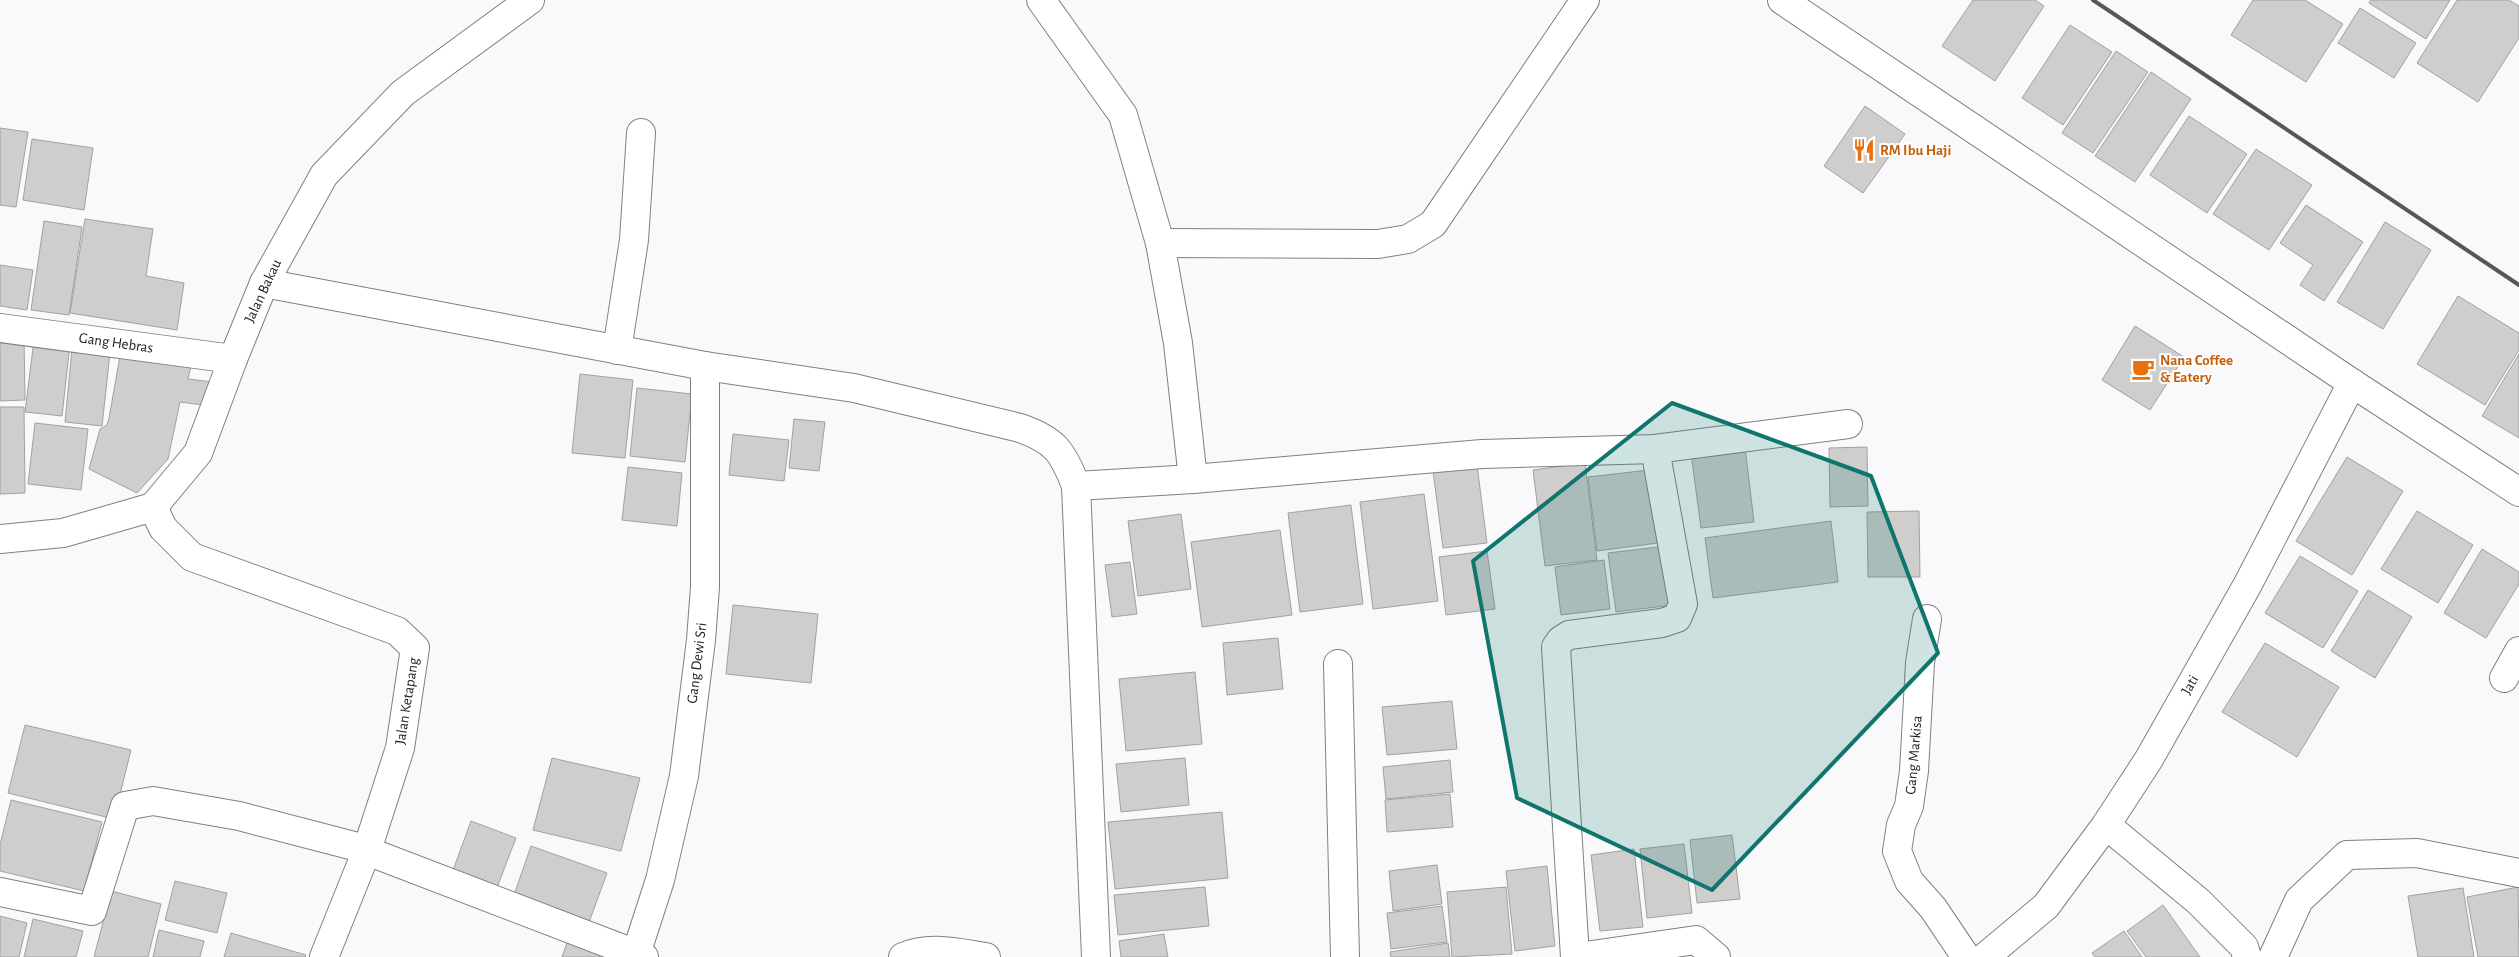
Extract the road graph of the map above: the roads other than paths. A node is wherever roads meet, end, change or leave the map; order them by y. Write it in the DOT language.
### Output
graph roads {
  1 [pos="530,0"];
  2 [pos="1041,0"];
  3 [pos="1586,0"];
  4 [pos="1782,0"];
  5 [pos="641,133"];
  6 [pos="1160,243"];
  7 [pos="264,283"];
  8 [pos="0,328"];
  9 [pos="617,350"];
  10 [pos="232,359"];
  11 [pos="705,366"];
  12 [pos="2352,383"];
  13 [pos="1848,424"];
  14 [pos="1654,449"];
  15 [pos="1193,479"];
  16 [pos="1076,486"];
  17 [pos="2519,492"];
  18 [pos="154,507"];
  19 [pos="0,540"];
  20 [pos="1927,620"];
  21 [pos="2519,651"];
  22 [pos="1338,664"];
  23 [pos="2504,678"];
  24 [pos="2106,825"];
  25 [pos="368,850"];
  26 [pos="2519,873"];
  27 [pos="0,892"];
  28 [pos="638,956"];
  29 [pos="324,957"];
  30 [pos="903,957"];
  31 [pos="986,957"];
  32 [pos="1096,957"];
  33 [pos="1345,957"];
  34 [pos="1576,957"];
  35 [pos="1716,957"];
  36 [pos="1966,957"];
  37 [pos="1985,957"];
  38 [pos="2247,957"];
  39 [pos="2272,957"];
  1 -- 7 [label="street, Jalan Bakau"];
  2 -- 6 [label="street"];
  3 -- 6 [label="street"];
  4 -- 12 [label="street"];
  5 -- 9 [label="street"];
  6 -- 15 [label="street"];
  7 -- 9 [label="street"];
  7 -- 10 [label="street, Jalan Bakau"];
  8 -- 10 [label="street, Gang Hebras"];
  9 -- 11 [label="street"];
  10 -- 18 [label="street, Jalan Bakau"];
  11 -- 16 [label="street"];
  11 -- 28 [label="street, Gang Dewi Sri"];
  12 -- 17 [label="street"];
  12 -- 24 [label="street, Jati"];
  13 -- 14 [label="street"];
  14 -- 15 [label="street"];
  14 -- 34 [label="street"];
  15 -- 16 [label="street"];
  16 -- 32 [label="street"];
  18 -- 19 [label="street"];
  18 -- 25 [label="street, Jalan Ketapang"];
  20 -- 36 [label="street, Gang Markisa"];
  21 -- 23 [label="street"];
  22 -- 33 [label="street"];
  24 -- 37 [label="street, Jati"];
  24 -- 38 [label="street"];
  25 -- 27 [label="street, Gang Dewi Sri"];
  25 -- 28 [label="street, Gang Dewi Sri"];
  25 -- 29 [label="street, Jalan Ketapang"];
  26 -- 39 [label="street"];
  30 -- 31 [label="street"];
  34 -- 35 [label="street"];
}
